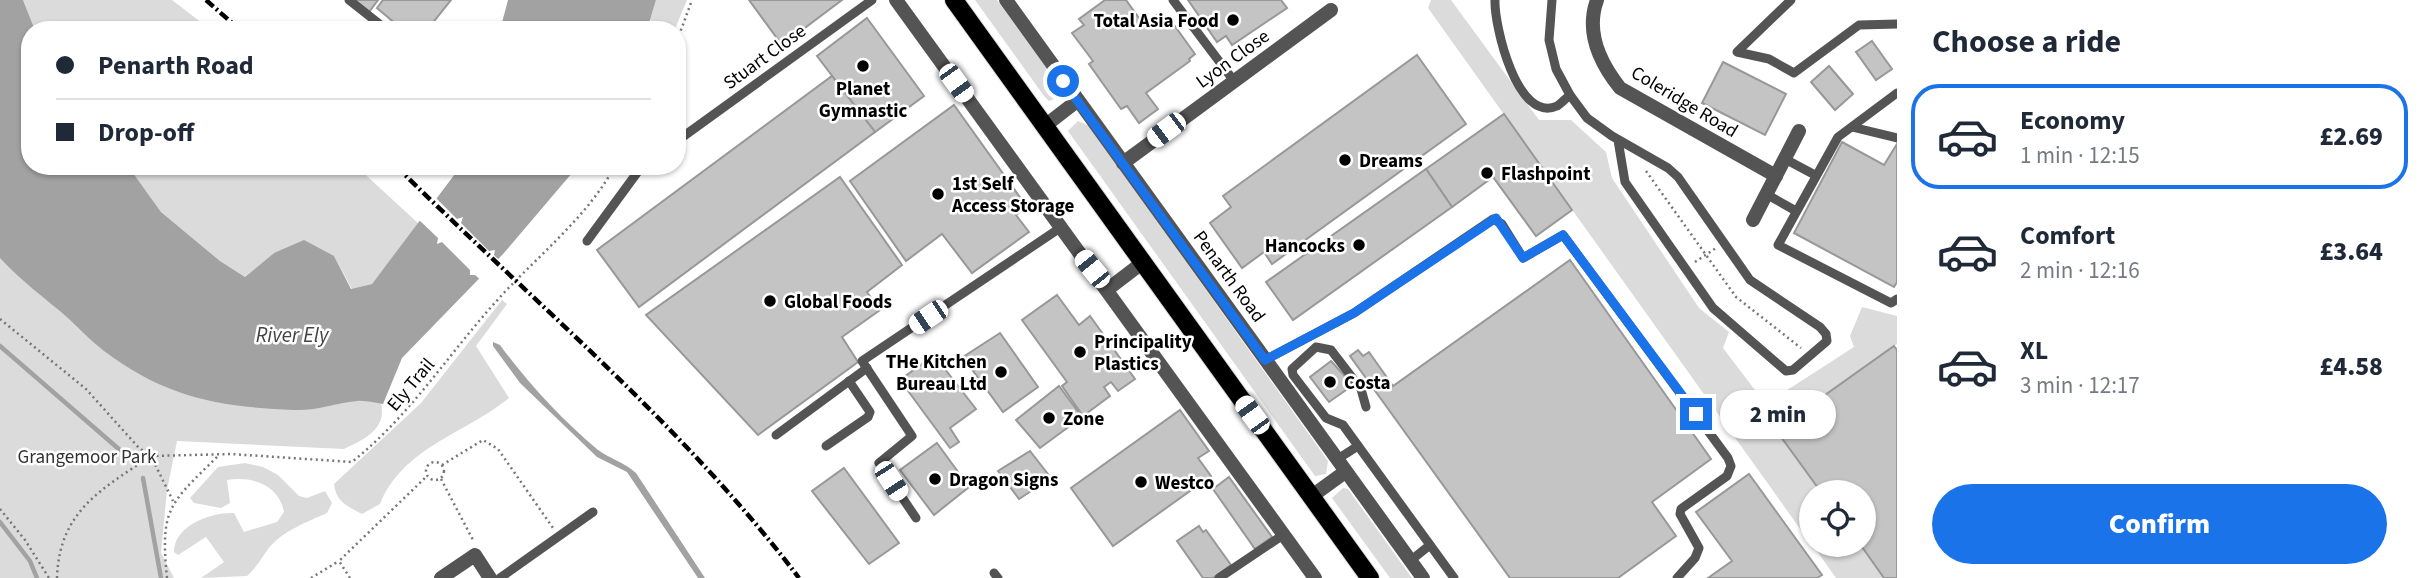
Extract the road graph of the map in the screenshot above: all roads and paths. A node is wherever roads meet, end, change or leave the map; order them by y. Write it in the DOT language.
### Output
graph roads {
  1 [pos="349,0"];
  2 [pos="692,0"];
  3 [pos="872,0"];
  4 [pos="896,0"];
  5 [pos="954,0"];
  6 [pos="1006,0"];
  7 [pos="1173,0"];
  8 [pos="1494,0"];
  9 [pos="1552,0"];
  10 [pos="1597,0"];
  11 [pos="1791,0"];
  12 [pos="1331,10"];
  13 [pos="376,21"];
  14 [pos="684,21"];
  15 [pos="1897,24"];
  16 [pos="1234,81"];
  17 [pos="1897,93"];
  18 [pos="1570,95"];
  19 [pos="1077,101"];
  20 [pos="1046,125"];
  21 [pos="1852,127"];
  22 [pos="1799,131"];
  23 [pos="686,134"];
  24 [pos="1897,138"];
  25 [pos="1618,140"];
  26 [pos="1643,154"];
  27 [pos="1785,159"];
  28 [pos="1123,163"];
  29 [pos="609,175"];
  30 [pos="635,175"];
  31 [pos="1815,175"];
  32 [pos="1776,176"];
  33 [pos="1766,194"];
  34 [pos="1796,211"];
  35 [pos="1753,220"];
  36 [pos="1060,228"];
  37 [pos="587,242"];
  38 [pos="1724,243"];
  39 [pos="1706,255"];
  40 [pos="1142,262"];
  41 [pos="1686,269"];
  42 [pos="1108,289"];
  43 [pos="1897,299"];
  44 [pos="0,319"];
  45 [pos="1265,360"];
  46 [pos="1803,361"];
  47 [pos="867,368"];
  48 [pos="849,381"];
  49 [pos="1366,407"];
  50 [pos="776,435"];
  51 [pos="826,446"];
  52 [pos="1358,446"];
  53 [pos="151,456"];
  54 [pos="218,456"];
  55 [pos="442,465"];
  56 [pos="1341,466"];
  57 [pos="427,476"];
  58 [pos="441,478"];
  59 [pos="1312,496"];
  60 [pos="173,501"];
  61 [pos="0,509"];
  62 [pos="593,512"];
  63 [pos="916,519"];
  64 [pos="1283,535"];
  65 [pos="559,536"];
  66 [pos="1430,545"];
  67 [pos="475,555"];
  68 [pos="338,561"];
  69 [pos="1410,561"];
  70 [pos="49,578"];
  71 [pos="57,578"];
  72 [pos="167,578"];
  73 [pos="311,578"];
  74 [pos="350,578"];
  75 [pos="441,578"];
  76 [pos="490,578"];
  77 [pos="500,578"];
  78 [pos="1219,578"];
  79 [pos="1315,578"];
  80 [pos="1370,578"];
  81 [pos="1423,578"];
  82 [pos="1454,578"];
  83 [pos="1677,578"];
  1 -- 13 [label="lane"];
  2 -- 14 [label="path"];
  3 -- 23 [label="lane, Stuart Close"];
  4 -- 36 [label="street"];
  5 -- 20 [label="main road"];
  6 -- 19 [label="street, Penarth Road"];
  7 -- 16 [label="lane"];
  8 -- 18 [label="lane"];
  9 -- 18 [label="lane"];
  10 -- 32 [label="street, Coleridge Road"];
  11 -- 15 [label="lane"];
  12 -- 16 [label="street, Lyon Close"];
  16 -- 28 [label="street, Lyon Close"];
  17 -- 21 [label="lane"];
  18 -- 25 [label="lane"];
  19 -- 20 [label="street"];
  19 -- 28 [label="street, Penarth Road"];
  20 -- 40 [label="main road"];
  21 -- 24 [label="lane"];
  21 -- 31 [label="lane"];
  22 -- 27 [label="street"];
  25 -- 26 [label="lane"];
  25 -- 41 [label="lane"];
  26 -- 38 [label="lane"];
  26 -- 39 [label="path"];
  27 -- 31 [label="lane"];
  27 -- 32 [label="street"];
  28 -- 45 [label="street, Penarth Road"];
  29 -- 54 [label="path, Ely Trail"];
  30 -- 37 [label="lane"];
  31 -- 34 [label="lane"];
  32 -- 33 [label="street"];
  33 -- 34 [label="lane"];
  33 -- 35 [label="street"];
  34 -- 43 [label="lane"];
  36 -- 42 [label="street"];
  36 -- 47 [label="lane"];
  38 -- 39 [label="path"];
  38 -- 46 [label="lane"];
  39 -- 41 [label="path"];
  39 -- 46 [label="path"];
  40 -- 42 [label="street"];
  40 -- 59 [label="main road"];
  41 -- 46 [label="lane"];
  42 -- 64 [label="street"];
  44 -- 53 [label="path"];
  45 -- 56 [label="street, Penarth Road"];
  45 -- 83 [label="lane"];
  47 -- 48 [label="lane"];
  47 -- 63 [label="lane"];
  48 -- 50 [label="lane"];
  48 -- 51 [label="lane"];
  49 -- 52 [label="lane"];
  52 -- 56 [label="lane"];
  52 -- 66 [label="lane"];
  53 -- 54 [label="path, Ely Trail"];
  53 -- 60 [label="path"];
  53 -- 71 [label="path"];
  54 -- 60 [label="path"];
  55 -- 57 [label="path"];
  55 -- 58 [label="path"];
  55 -- 65 [label="path"];
  56 -- 59 [label="street"];
  56 -- 69 [label="street, Penarth Road"];
  57 -- 58 [label="path"];
  57 -- 68 [label="path"];
  58 -- 67 [label="path"];
  59 -- 80 [label="main road"];
  60 -- 72 [label="path"];
  61 -- 70 [label="path"];
  62 -- 65 [label="lane"];
  64 -- 78 [label="lane"];
  64 -- 79 [label="street"];
  65 -- 77 [label="lane"];
  66 -- 69 [label="lane"];
  66 -- 82 [label="lane"];
  67 -- 75 [label="street"];
  67 -- 76 [label="street"];
  68 -- 73 [label="path"];
  68 -- 74 [label="path"];
  69 -- 81 [label="street, Penarth Road"];
}
